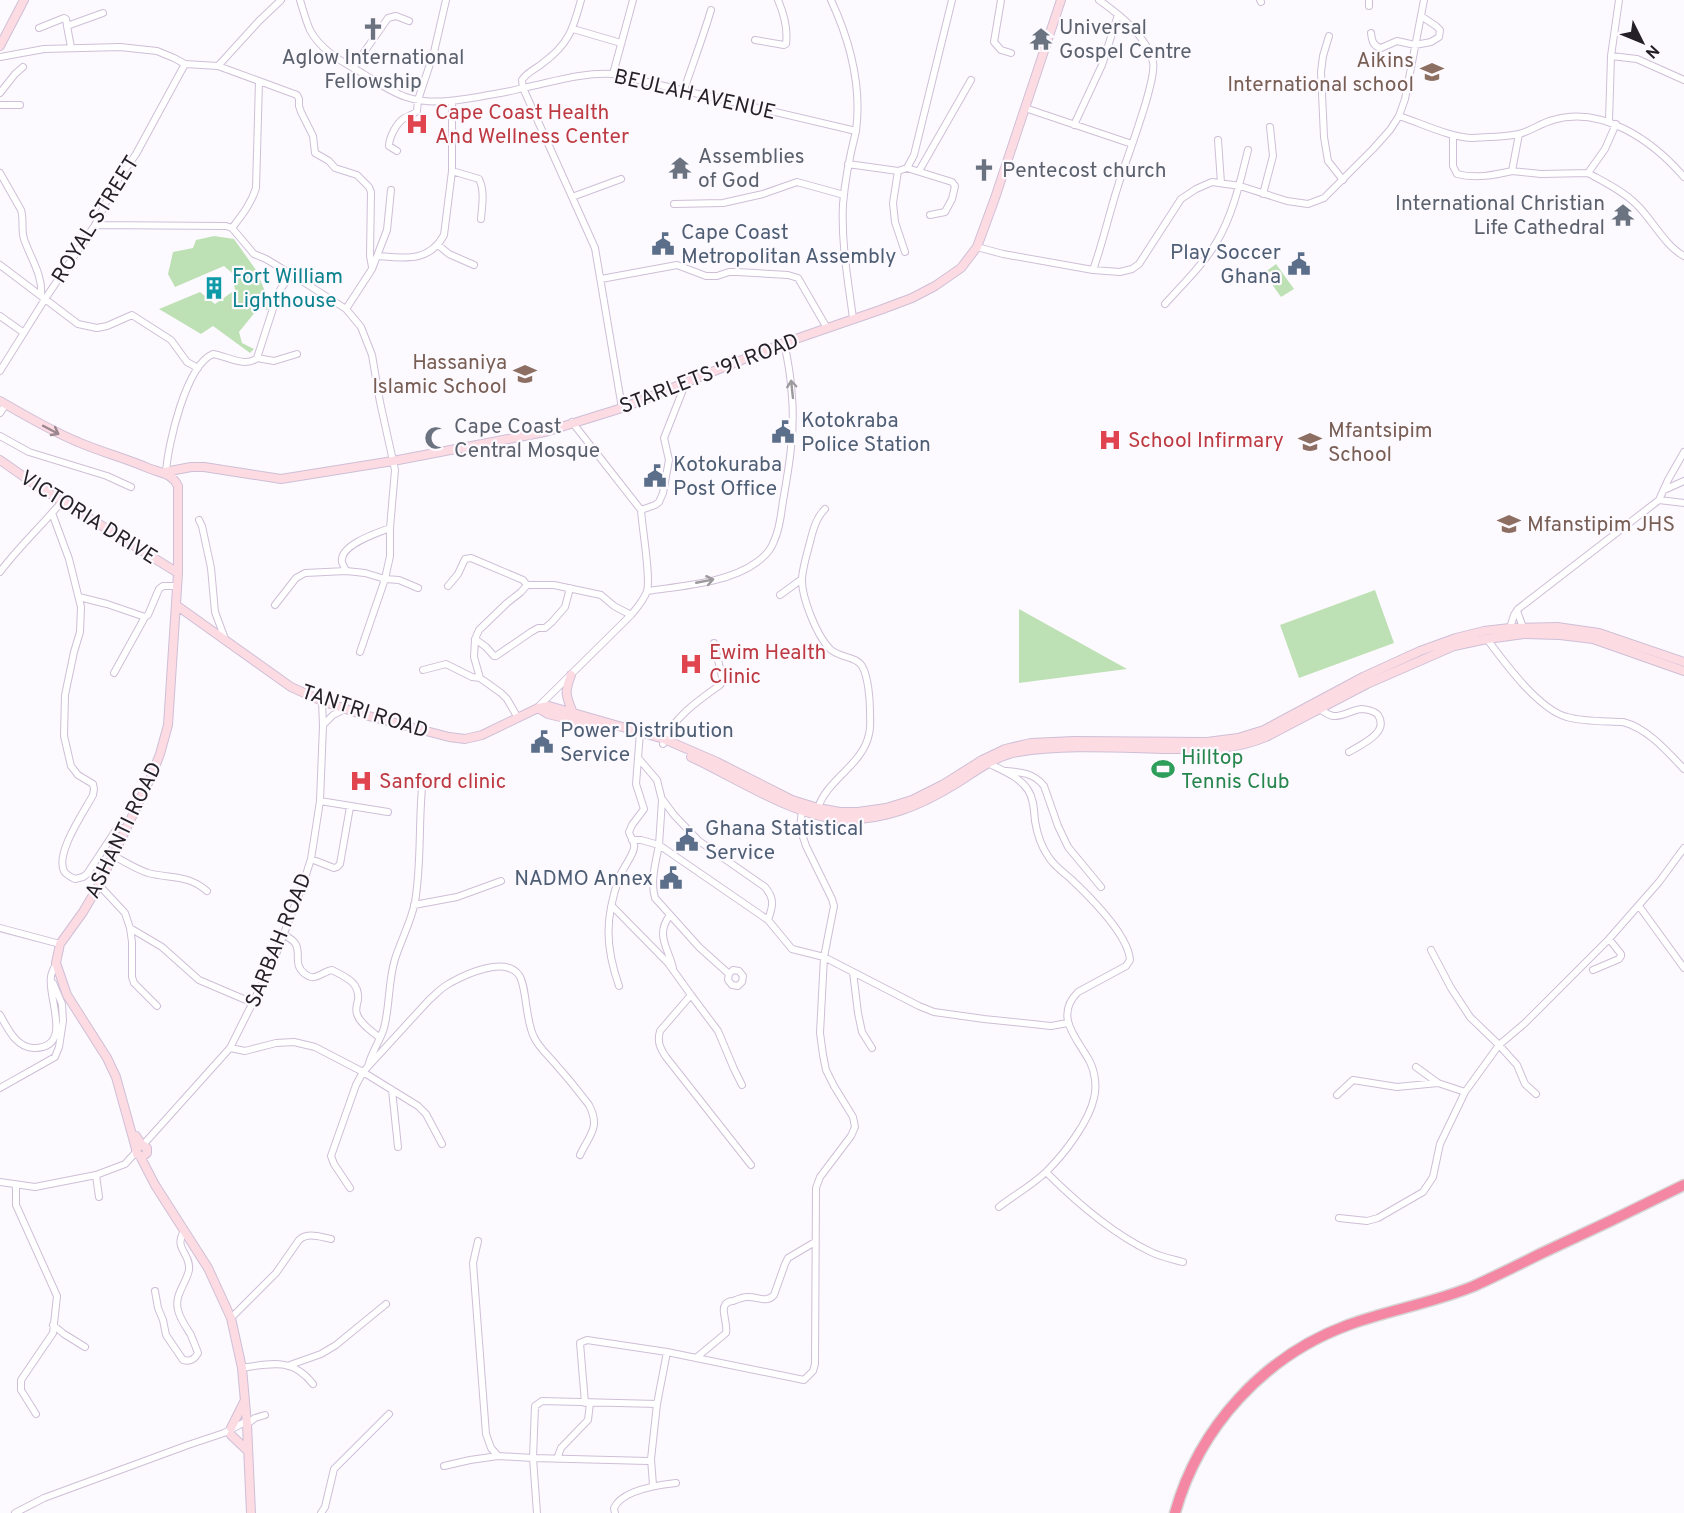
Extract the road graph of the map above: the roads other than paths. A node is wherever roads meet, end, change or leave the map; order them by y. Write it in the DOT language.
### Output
graph roads {
  1 [pos="24,0"];
  2 [pos="269,0"];
  3 [pos="281,0"];
  4 [pos="300,0"];
  5 [pos="446,0"];
  6 [pos="581,0"];
  7 [pos="633,0"];
  8 [pos="778,0"];
  9 [pos="831,0"];
  10 [pos="952,0"];
  11 [pos="1001,0"];
  12 [pos="1061,0"];
  13 [pos="1101,0"];
  14 [pos="1424,0"];
  15 [pos="1619,0"];
  16 [pos="275,6"];
  17 [pos="711,10"];
  18 [pos="103,13"];
  19 [pos="1118,15"];
  20 [pos="1421,16"];
  21 [pos="409,21"];
  22 [pos="67,26"];
  23 [pos="39,28"];
  24 [pos="573,29"];
  25 [pos="1371,33"];
  26 [pos="1329,36"];
  27 [pos="755,40"];
  28 [pos="621,43"];
  29 [pos="1415,45"];
  30 [pos="0,46"];
  31 [pos="71,47"];
  32 [pos="1011,53"];
  33 [pos="1611,56"];
  34 [pos="4,57"];
  35 [pos="184,64"];
  36 [pos="218,66"];
  37 [pos="23,67"];
  38 [pos="353,68"];
  39 [pos="613,74"];
  40 [pos="971,80"];
  41 [pos="1684,80"];
  42 [pos="259,81"];
  43 [pos="523,88"];
  44 [pos="684,90"];
  45 [pos="0,93"];
  46 [pos="418,100"];
  47 [pos="452,102"];
  48 [pos="0,105"];
  49 [pos="20,105"];
  50 [pos="1025,108"];
  51 [pos="1399,116"];
  52 [pos="1609,121"];
  53 [pos="1616,124"];
  54 [pos="1074,125"];
  55 [pos="1270,127"];
  56 [pos="856,131"];
  57 [pos="1519,134"];
  58 [pos="1453,135"];
  59 [pos="1218,140"];
  60 [pos="1132,144"];
  61 [pos="1248,150"];
  62 [pos="397,151"];
  63 [pos="848,164"];
  64 [pos="907,168"];
  65 [pos="452,171"];
  66 [pos="898,171"];
  67 [pos="920,171"];
  68 [pos="1512,171"];
  69 [pos="0,174"];
  70 [pos="1588,174"];
  71 [pos="1684,177"];
  72 [pos="621,179"];
  73 [pos="1343,180"];
  74 [pos="1221,183"];
  75 [pos="3,184"];
  76 [pos="1239,186"];
  77 [pos="391,190"];
  78 [pos="1263,194"];
  79 [pos="844,195"];
  80 [pos="572,197"];
  81 [pos="674,204"];
  82 [pos="930,215"];
  83 [pos="481,219"];
  84 [pos="95,225"];
  85 [pos="232,228"];
  86 [pos="438,245"];
  87 [pos="977,247"];
  88 [pos="905,252"];
  89 [pos="378,256"];
  90 [pos="1684,256"];
  91 [pos="474,265"];
  92 [pos="1,267"];
  93 [pos="372,269"];
  94 [pos="1093,270"];
  95 [pos="291,274"];
  96 [pos="601,279"];
  97 [pos="43,297"];
  98 [pos="1165,304"];
  99 [pos="345,309"];
  100 [pos="0,316"];
  101 [pos="853,318"];
  102 [pos="827,328"];
  103 [pos="24,333"];
  104 [pos="784,343"];
  105 [pos="297,354"];
  106 [pos="257,358"];
  107 [pos="1,368"];
  108 [pos="198,368"];
  109 [pos="686,382"];
  110 [pos="3,403"];
  111 [pos="622,408"];
  112 [pos="0,413"];
  113 [pos="572,422"];
  114 [pos="0,436"];
  115 [pos="1684,452"];
  116 [pos="0,460"];
  117 [pos="393,461"];
  118 [pos="181,469"];
  119 [pos="165,472"];
  120 [pos="1684,481"];
  121 [pos="178,486"];
  122 [pos="131,487"];
  123 [pos="1664,491"];
  124 [pos="63,500"];
  125 [pos="1659,500"];
  126 [pos="1684,503"];
  127 [pos="825,509"];
  128 [pos="640,510"];
  129 [pos="52,513"];
  130 [pos="199,520"];
  131 [pos="390,528"];
  132 [pos="177,550"];
  133 [pos="162,562"];
  134 [pos="346,571"];
  135 [pos="0,572"];
  136 [pos="178,573"];
  137 [pos="385,579"];
  138 [pos="802,579"];
  139 [pos="526,585"];
  140 [pos="177,586"];
  141 [pos="448,586"];
  142 [pos="418,588"];
  143 [pos="570,588"];
  144 [pos="648,591"];
  145 [pos="780,595"];
  146 [pos="79,597"];
  147 [pos="176,604"];
  148 [pos="275,605"];
  149 [pos="1517,611"];
  150 [pos="631,615"];
  151 [pos="145,616"];
  152 [pos="1509,628"];
  153 [pos="1524,631"];
  154 [pos="475,639"];
  155 [pos="1487,639"];
  156 [pos="225,640"];
  157 [pos="1461,640"];
  158 [pos="714,643"];
  159 [pos="360,652"];
  160 [pos="1682,664"];
  161 [pos="423,670"];
  162 [pos="114,673"];
  163 [pos="571,675"];
  164 [pos="480,678"];
  165 [pos="322,701"];
  166 [pos="537,708"];
  167 [pos="345,709"];
  168 [pos="1320,709"];
  169 [pos="573,713"];
  170 [pos="518,718"];
  171 [pos="323,726"];
  172 [pos="640,735"];
  173 [pos="663,742"];
  174 [pos="1349,752"];
  175 [pos="639,759"];
  176 [pos="985,761"];
  177 [pos="1684,769"];
  178 [pos="1006,771"];
  179 [pos="423,778"];
  180 [pos="662,800"];
  181 [pos="320,801"];
  182 [pos="350,807"];
  183 [pos="818,808"];
  184 [pos="802,810"];
  185 [pos="388,812"];
  186 [pos="126,828"];
  187 [pos="632,840"];
  188 [pos="659,845"];
  189 [pos="1684,848"];
  190 [pos="114,856"];
  191 [pos="311,859"];
  192 [pos="501,881"];
  193 [pos="99,885"];
  194 [pos="1101,887"];
  195 [pos="207,891"];
  196 [pos="414,905"];
  197 [pos="612,906"];
  198 [pos="1639,906"];
  199 [pos="670,915"];
  200 [pos="768,920"];
  201 [pos="0,928"];
  202 [pos="130,928"];
  203 [pos="284,934"];
  204 [pos="1609,939"];
  205 [pos="60,944"];
  206 [pos="1431,950"];
  207 [pos="824,957"];
  208 [pos="56,963"];
  209 [pos="1684,968"];
  210 [pos="674,969"];
  211 [pos="1593,970"];
  212 [pos="853,972"];
  213 [pos="729,974"];
  214 [pos="50,977"];
  215 [pos="619,986"];
  216 [pos="691,995"];
  217 [pos="253,1003"];
  218 [pos="157,1006"];
  219 [pos="0,1015"];
  220 [pos="1068,1023"];
  221 [pos="381,1038"];
  222 [pos="1499,1045"];
  223 [pos="230,1048"];
  224 [pos="872,1048"];
  225 [pos="368,1066"];
  226 [pos="1416,1067"];
  227 [pos="363,1072"];
  228 [pos="1438,1083"];
  229 [pos="742,1085"];
  230 [pos="0,1088"];
  231 [pos="392,1090"];
  232 [pos="1465,1092"];
  233 [pos="1536,1094"];
  234 [pos="1336,1095"];
  235 [pos="442,1144"];
  236 [pos="398,1147"];
  237 [pos="141,1151"];
  238 [pos="580,1155"];
  239 [pos="751,1165"];
  240 [pos="1046,1172"];
  241 [pos="96,1175"];
  242 [pos="0,1182"];
  243 [pos="16,1185"];
  244 [pos="1684,1185"];
  245 [pos="350,1188"];
  246 [pos="99,1197"];
  247 [pos="999,1207"];
  248 [pos="1339,1218"];
  249 [pos="184,1231"];
  250 [pos="331,1239"];
  251 [pos="478,1241"];
  252 [pos="815,1242"];
  253 [pos="1183,1263"];
  254 [pos="155,1291"];
  255 [pos="386,1304"];
  256 [pos="231,1318"];
  257 [pos="53,1325"];
  258 [pos="86,1347"];
  259 [pos="667,1352"];
  260 [pos="696,1359"];
  261 [pos="290,1365"];
  262 [pos="242,1368"];
  263 [pos="313,1384"];
  264 [pos="244,1402"];
  265 [pos="587,1403"];
  266 [pos="657,1404"];
  267 [pos="36,1414"];
  268 [pos="389,1414"];
  269 [pos="265,1416"];
  270 [pos="247,1426"];
  271 [pos="229,1432"];
  272 [pos="248,1451"];
  273 [pos="498,1456"];
  274 [pos="533,1458"];
  275 [pos="557,1459"];
  276 [pos="651,1459"];
  277 [pos="444,1466"];
  278 [pos="676,1484"];
  279 [pos="653,1485"];
  280 [pos="15,1513"];
  281 [pos="251,1513"];
  282 [pos="321,1513"];
  283 [pos="537,1513"];
  284 [pos="615,1513"];
  285 [pos="1175,1513"];
  1 -- 30 [label="street"];
  2 -- 16 [label="street"];
  3 -- 16 [label="street"];
  4 -- 38 [label="street, BEULAH AVENUE"];
  5 -- 46 [label="street"];
  6 -- 24 [label="street"];
  7 -- 28 [label="street"];
  8 -- 27 [label="street"];
  9 -- 56 [label="street"];
  10 -- 64 [label="street"];
  11 -- 32 [label="street"];
  12 -- 50 [label="street, STARLETS '91 ROAD"];
  13 -- 19 [label="street"];
  14 -- 20 [label="street"];
  15 -- 33 [label="street"];
  16 -- 36 [label="street"];
  17 -- 44 [label="street"];
  18 -- 22 [label="street"];
  19 -- 54 [label="street"];
  19 -- 60 [label="street"];
  20 -- 29 [label="street"];
  20 -- 29 [label="street"];
  21 -- 38 [label="street"];
  22 -- 23 [label="street"];
  22 -- 31 [label="street"];
  24 -- 28 [label="street"];
  24 -- 43 [label="street"];
  25 -- 29 [label="street"];
  26 -- 73 [label="street"];
  28 -- 39 [label="street"];
  29 -- 51 [label="street"];
  30 -- 34 [label="street"];
  31 -- 34 [label="street"];
  31 -- 35 [label="street"];
  33 -- 41 [label="street"];
  33 -- 52 [label="street"];
  35 -- 36 [label="street"];
  35 -- 84 [label="street, ROYAL STREET"];
  36 -- 42 [label="street"];
  37 -- 45 [label="street"];
  38 -- 46 [label="street, BEULAH AVENUE"];
  39 -- 43 [label="street, BEULAH AVENUE"];
  39 -- 44 [label="street, BEULAH AVENUE"];
  40 -- 67 [label="street"];
  42 -- 85 [label="street"];
  42 -- 93 [label="street"];
  43 -- 47 [label="street, BEULAH AVENUE"];
  43 -- 80 [label="street"];
  44 -- 56 [label="street, BEULAH AVENUE"];
  46 -- 47 [label="street, BEULAH AVENUE"];
  46 -- 62 [label="street"];
  47 -- 65 [label="street"];
  48 -- 49 [label="street"];
  50 -- 54 [label="street"];
  50 -- 87 [label="street, STARLETS '91 ROAD"];
  51 -- 58 [label="street"];
  51 -- 73 [label="street"];
  52 -- 53 [label="street"];
  52 -- 57 [label="street"];
  53 -- 70 [label="street"];
  53 -- 71 [label="street"];
  54 -- 60 [label="street"];
  55 -- 78 [label="street"];
  56 -- 63 [label="street"];
  57 -- 58 [label="street"];
  57 -- 68 [label="street"];
  58 -- 68 [label="street"];
  59 -- 74 [label="street"];
  60 -- 94 [label="street"];
  61 -- 76 [label="street"];
  63 -- 66 [label="street"];
  63 -- 79 [label="street"];
  64 -- 66 [label="street"];
  64 -- 67 [label="street"];
  65 -- 83 [label="street"];
  65 -- 86 [label="street"];
  66 -- 88 [label="street"];
  67 -- 82 [label="street"];
  68 -- 70 [label="street"];
  69 -- 75 [label="street"];
  70 -- 90 [label="street"];
  72 -- 80 [label="street"];
  73 -- 78 [label="street"];
  74 -- 76 [label="street"];
  74 -- 94 [label="street"];
  75 -- 97 [label="street"];
  76 -- 78 [label="street"];
  76 -- 98 [label="street"];
  77 -- 89 [label="street"];
  79 -- 81 [label="street"];
  79 -- 101 [label="street"];
  80 -- 96 [label="street"];
  84 -- 85 [label="street"];
  84 -- 97 [label="street, ROYAL STREET"];
  85 -- 95 [label="street"];
  86 -- 89 [label="street"];
  86 -- 91 [label="street"];
  87 -- 94 [label="street"];
  87 -- 101 [label="street, STARLETS '91 ROAD"];
  89 -- 93 [label="street"];
  92 -- 97 [label="street"];
  93 -- 99 [label="street"];
  95 -- 99 [label="street"];
  95 -- 106 [label="street"];
  96 -- 102 [label="street"];
  96 -- 111 [label="street"];
  97 -- 103 [label="street, ROYAL STREET"];
  97 -- 108 [label="street"];
  99 -- 117 [label="street"];
  100 -- 103 [label="street"];
  101 -- 102 [label="street, STARLETS '91 ROAD"];
  102 -- 104 [label="street, STARLETS '91 ROAD"];
  103 -- 107 [label="street, ROYAL STREET"];
  104 -- 109 [label="street, STARLETS '91 ROAD"];
  144 -- 104 [label="street, one-way"];
  105 -- 106 [label="street"];
  106 -- 108 [label="street"];
  108 -- 119 [label="street"];
  109 -- 111 [label="street, STARLETS '91 ROAD"];
  109 -- 128 [label="street"];
  110 -- 112 [label="street"];
  110 -- 119 [label="street, one-way"];
  111 -- 113 [label="street, STARLETS '91 ROAD"];
  113 -- 117 [label="street, STARLETS '91 ROAD"];
  113 -- 128 [label="street"];
  114 -- 122 [label="street"];
  115 -- 123 [label="street"];
  116 -- 124 [label="street, VICTORIA DRIVE"];
  117 -- 118 [label="street, STARLETS '91 ROAD"];
  117 -- 131 [label="street"];
  118 -- 119 [label="street, STARLETS '91 ROAD"];
  118 -- 121 [label="street, ASHANTI ROAD"];
  119 -- 121 [label="street"];
  120 -- 123 [label="street"];
  121 -- 132 [label="street, ASHANTI ROAD"];
  123 -- 125 [label="street"];
  124 -- 129 [label="street"];
  124 -- 133 [label="street, VICTORIA DRIVE"];
  125 -- 126 [label="street"];
  125 -- 149 [label="street"];
  127 -- 138 [label="street"];
  128 -- 144 [label="street"];
  129 -- 135 [label="street"];
  129 -- 146 [label="street"];
  130 -- 156 [label="street"];
  131 -- 134 [label="street"];
  131 -- 137 [label="street"];
  132 -- 133 [label="street"];
  132 -- 136 [label="street, ASHANTI ROAD"];
  133 -- 136 [label="street, VICTORIA DRIVE"];
  134 -- 137 [label="street"];
  134 -- 148 [label="street"];
  136 -- 140 [label="street, ASHANTI ROAD"];
  137 -- 142 [label="street"];
  137 -- 159 [label="street"];
  138 -- 145 [label="street"];
  138 -- 183 [label="street"];
  139 -- 141 [label="street"];
  139 -- 143 [label="street"];
  139 -- 154 [label="street"];
  140 -- 147 [label="street, ASHANTI ROAD"];
  140 -- 151 [label="street"];
  143 -- 150 [label="street"];
  143 -- 154 [label="street"];
  144 -- 150 [label="street"];
  146 -- 151 [label="street"];
  146 -- 186 [label="street"];
  147 -- 156 [label="street, TANTRI ROAD"];
  147 -- 186 [label="street, ASHANTI ROAD"];
  149 -- 152 [label="street"];
  149 -- 153 [label="street"];
  150 -- 163 [label="street"];
  151 -- 162 [label="street"];
  152 -- 153 [label="street"];
  152 -- 157 [label="street"];
  153 -- 155 [label="street"];
  153 -- 160 [label="street"];
  154 -- 164 [label="street"];
  155 -- 157 [label="street"];
  155 -- 177 [label="street"];
  156 -- 165 [label="street, TANTRI ROAD"];
  157 -- 168 [label="street"];
  157 -- 176 [label="street"];
  158 -- 173 [label="street"];
  161 -- 164 [label="street"];
  163 -- 166 [label="street"];
  163 -- 169 [label="street"];
  164 -- 170 [label="street"];
  165 -- 167 [label="street, TANTRI ROAD"];
  165 -- 171 [label="street, SARBAH ROAD"];
  166 -- 169 [label="street"];
  166 -- 170 [label="street, TANTRI ROAD"];
  166 -- 172 [label="street"];
  167 -- 170 [label="street, TANTRI ROAD"];
  167 -- 171 [label="street"];
  168 -- 174 [label="street"];
  168 -- 176 [label="street"];
  169 -- 172 [label="street"];
  171 -- 181 [label="street, SARBAH ROAD"];
  172 -- 173 [label="street"];
  172 -- 175 [label="street"];
  173 -- 183 [label="street"];
  173 -- 184 [label="street"];
  175 -- 180 [label="street"];
  175 -- 187 [label="street"];
  176 -- 178 [label="street"];
  176 -- 183 [label="street"];
  176 -- 184 [label="street"];
  178 -- 194 [label="street"];
  178 -- 220 [label="street"];
  179 -- 196 [label="street"];
  180 -- 188 [label="street"];
  180 -- 200 [label="street"];
  181 -- 182 [label="street"];
  181 -- 191 [label="street, SARBAH ROAD"];
  182 -- 185 [label="street"];
  182 -- 191 [label="street"];
  184 -- 207 [label="street"];
  186 -- 190 [label="street, ASHANTI ROAD"];
  187 -- 188 [label="street"];
  187 -- 197 [label="street"];
  188 -- 199 [label="street"];
  188 -- 200 [label="street"];
  189 -- 198 [label="street"];
  190 -- 193 [label="street, ASHANTI ROAD"];
  190 -- 195 [label="street"];
  191 -- 203 [label="street, SARBAH ROAD"];
  192 -- 196 [label="street"];
  193 -- 202 [label="street"];
  193 -- 205 [label="street, ASHANTI ROAD"];
  196 -- 221 [label="street"];
  197 -- 210 [label="street"];
  197 -- 215 [label="street"];
  198 -- 204 [label="street"];
  198 -- 209 [label="street"];
  199 -- 210 [label="street"];
  199 -- 213 [label="street"];
  200 -- 207 [label="street"];
  201 -- 205 [label="street"];
  202 -- 217 [label="street"];
  202 -- 218 [label="street"];
  203 -- 217 [label="street, SARBAH ROAD"];
  203 -- 221 [label="street"];
  204 -- 211 [label="street"];
  204 -- 222 [label="street"];
  205 -- 208 [label="street, ASHANTI ROAD"];
  206 -- 222 [label="street"];
  207 -- 212 [label="street"];
  207 -- 252 [label="street"];
  208 -- 214 [label="street"];
  208 -- 237 [label="street"];
  210 -- 216 [label="street"];
  212 -- 220 [label="street"];
  212 -- 224 [label="street"];
  214 -- 219 [label="street"];
  214 -- 230 [label="street"];
  216 -- 229 [label="street"];
  216 -- 239 [label="street"];
  217 -- 223 [label="street, SARBAH ROAD"];
  220 -- 240 [label="street"];
  221 -- 225 [label="street"];
  222 -- 232 [label="street"];
  222 -- 233 [label="street"];
  223 -- 227 [label="street"];
  223 -- 237 [label="street, SARBAH ROAD"];
  225 -- 227 [label="street"];
  225 -- 238 [label="street"];
  226 -- 228 [label="street"];
  227 -- 231 [label="street"];
  227 -- 245 [label="street"];
  228 -- 232 [label="street"];
  228 -- 234 [label="street"];
  231 -- 235 [label="street"];
  231 -- 236 [label="street"];
  232 -- 248 [label="street"];
  237 -- 241 [label="street"];
  237 -- 249 [label="street"];
  240 -- 247 [label="street"];
  240 -- 253 [label="street"];
  241 -- 243 [label="street"];
  241 -- 246 [label="street"];
  242 -- 243 [label="street"];
  243 -- 257 [label="street"];
  244 -- 285 [label="highway"];
  249 -- 254 [label="street"];
  249 -- 256 [label="street"];
  250 -- 256 [label="street"];
  251 -- 273 [label="street"];
  252 -- 260 [label="street"];
  252 -- 260 [label="street"];
  255 -- 261 [label="street"];
  256 -- 262 [label="street"];
  257 -- 258 [label="street"];
  257 -- 267 [label="street"];
  259 -- 260 [label="street"];
  259 -- 265 [label="street"];
  259 -- 266 [label="street"];
  261 -- 262 [label="street"];
  261 -- 263 [label="street"];
  262 -- 264 [label="street"];
  264 -- 270 [label="street"];
  264 -- 271 [label="street"];
  265 -- 266 [label="street"];
  265 -- 274 [label="street"];
  265 -- 275 [label="street"];
  266 -- 276 [label="street"];
  268 -- 282 [label="street"];
  269 -- 270 [label="street"];
  270 -- 271 [label="street"];
  270 -- 271 [label="street"];
  270 -- 272 [label="street"];
  271 -- 272 [label="street"];
  271 -- 280 [label="street"];
  272 -- 281 [label="street"];
  273 -- 274 [label="street"];
  273 -- 277 [label="street"];
  274 -- 275 [label="street"];
  274 -- 283 [label="street"];
  275 -- 276 [label="street"];
  276 -- 279 [label="street"];
  278 -- 279 [label="street"];
  279 -- 284 [label="street"];
}
